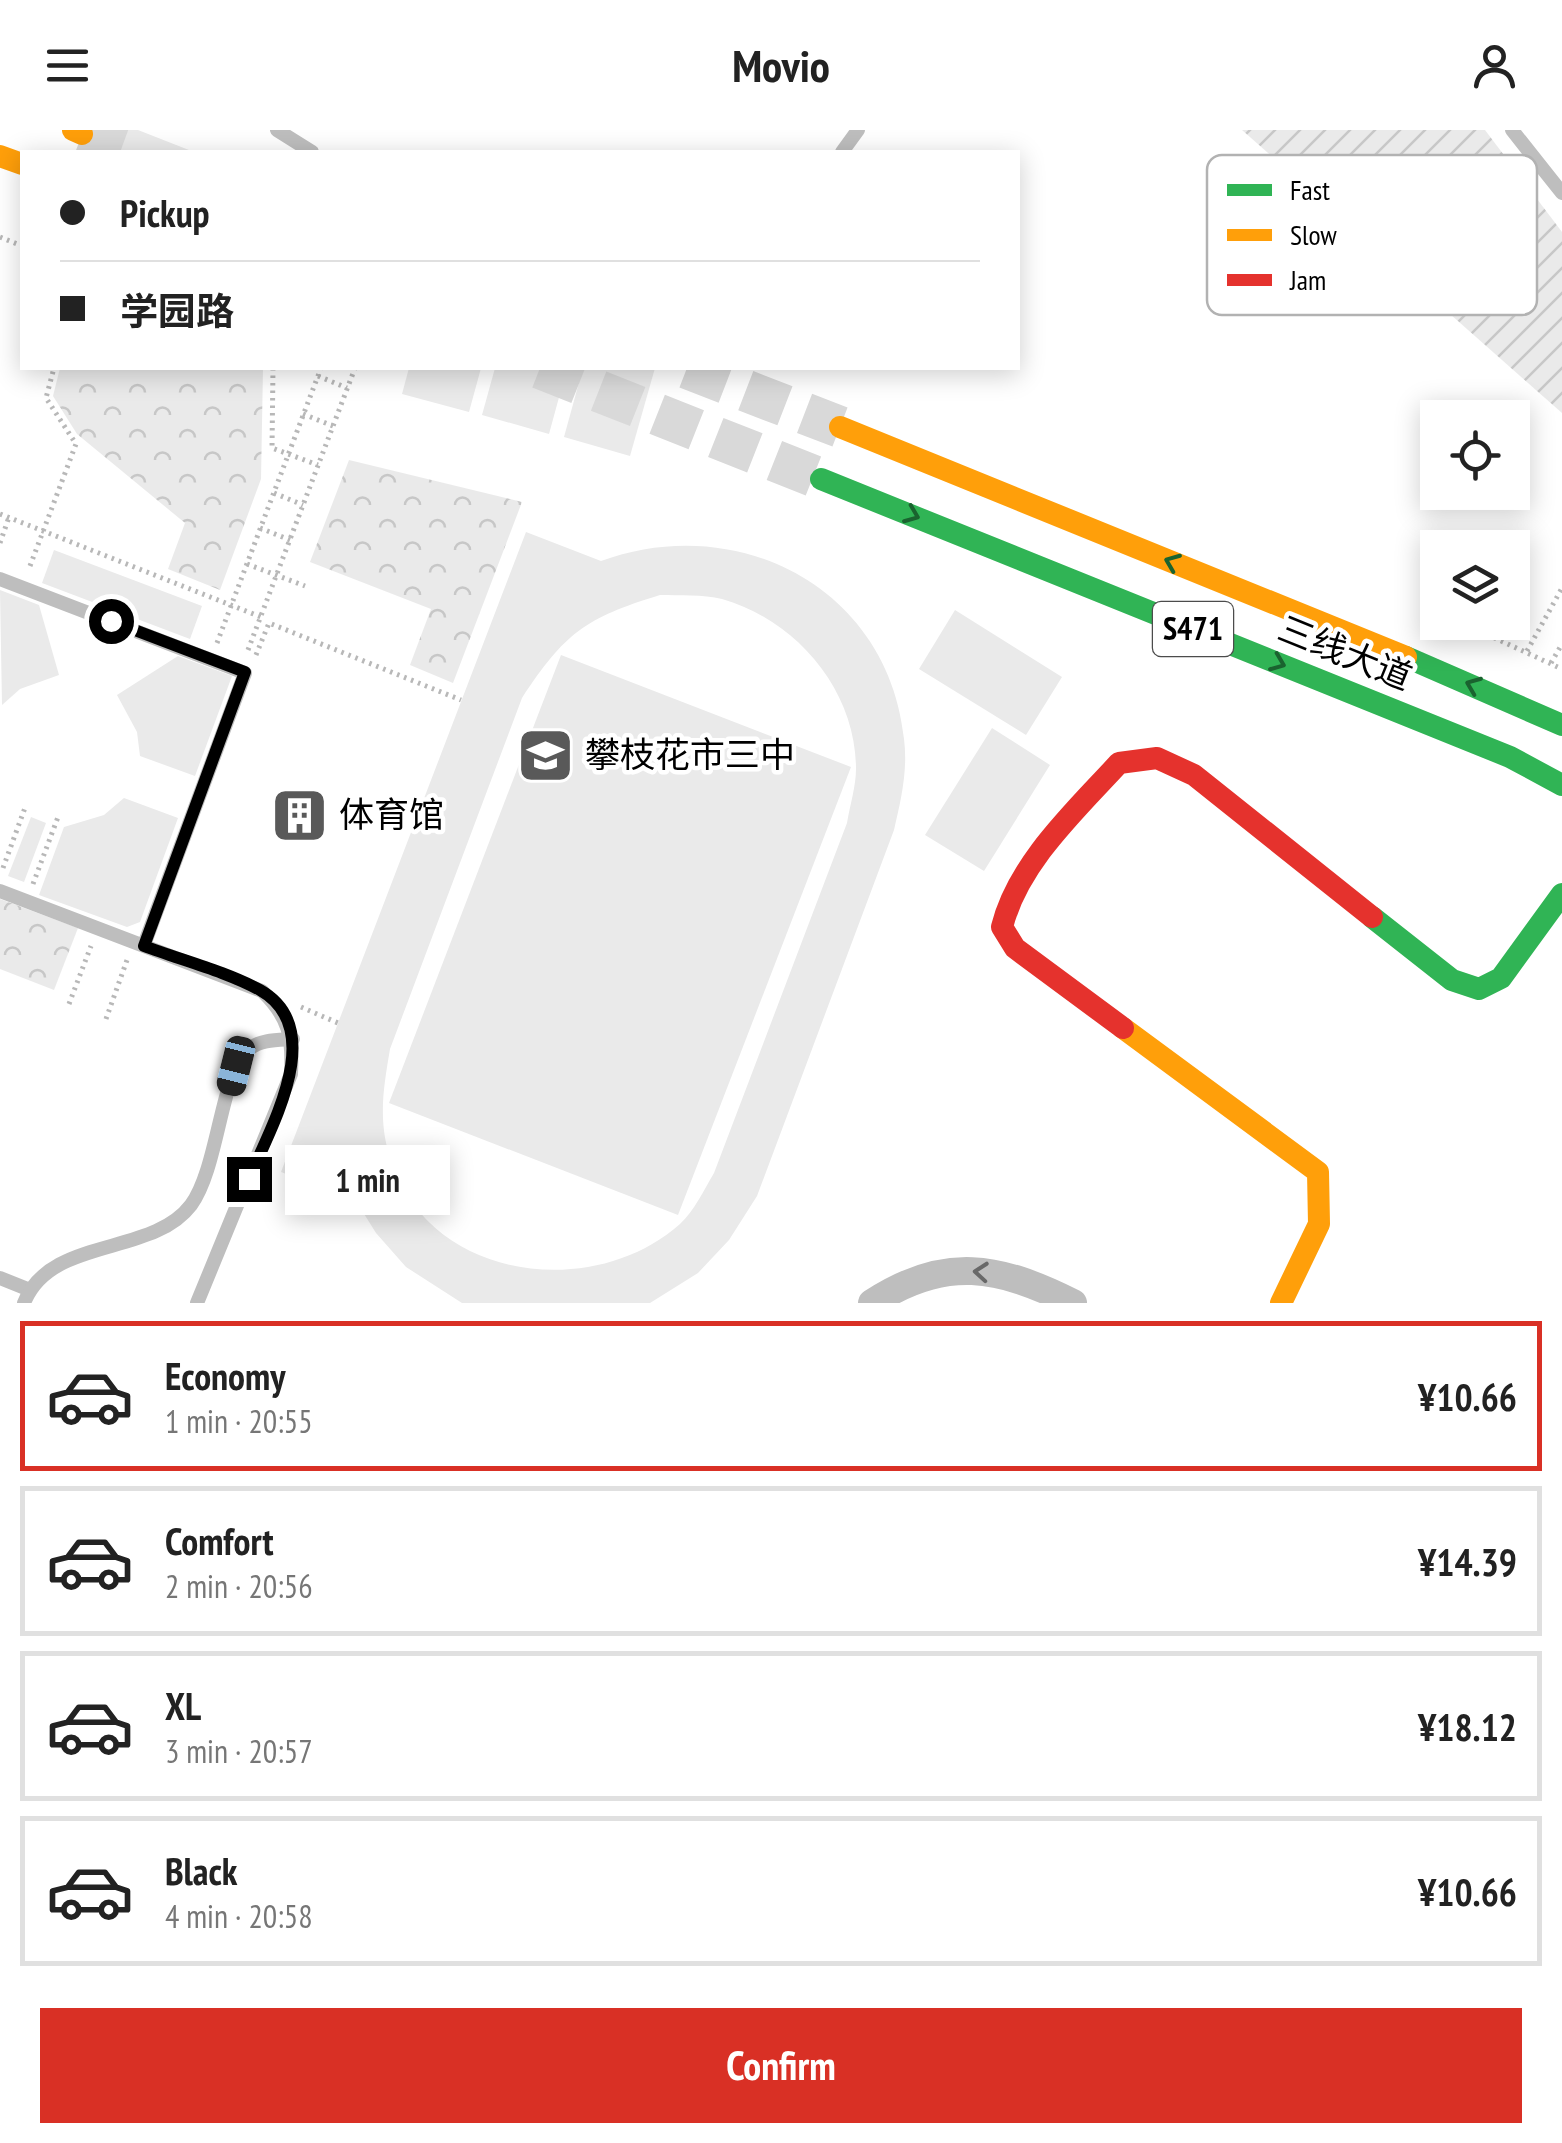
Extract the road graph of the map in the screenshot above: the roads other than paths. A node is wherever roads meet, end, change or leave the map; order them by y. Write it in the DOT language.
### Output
graph roads {
  1 [pos="277,130"];
  2 [pos="1512,130"];
  3 [pos="309,150"];
  4 [pos="1532,155"];
  5 [pos="1537,162"];
  6 [pos="1562,193"];
  7 [pos="840,427"];
  8 [pos="822,479"];
  9 [pos="0,579"];
  10 [pos="1562,725"];
  11 [pos="1562,785"];
  12 [pos="0,891"];
  13 [pos="1562,894"];
  14 [pos="139,943"];
  15 [pos="293,1039"];
  16 [pos="0,1278"];
  17 [pos="27,1296"];
  18 [pos="197,1303"];
  19 [pos="872,1303"];
  20 [pos="1072,1303"];
  21 [pos="1280,1303"];
  1 -- 3 [label="lane"];
  2 -- 4 [label="lane"];
  5 -- 6 [label="lane"];
  10 -- 7 [label="main road, 三线大道 / S471, one-way"];
  8 -- 11 [label="main road, 三线大道 / S471, one-way"];
  9 -- 14 [label="lane"];
  12 -- 14 [label="lane"];
  13 -- 21 [label="main road"];
  14 -- 15 [label="lane"];
  15 -- 17 [label="lane"];
  15 -- 18 [label="lane"];
  16 -- 17 [label="lane"];
  20 -- 19 [label="street, one-way"];
}
